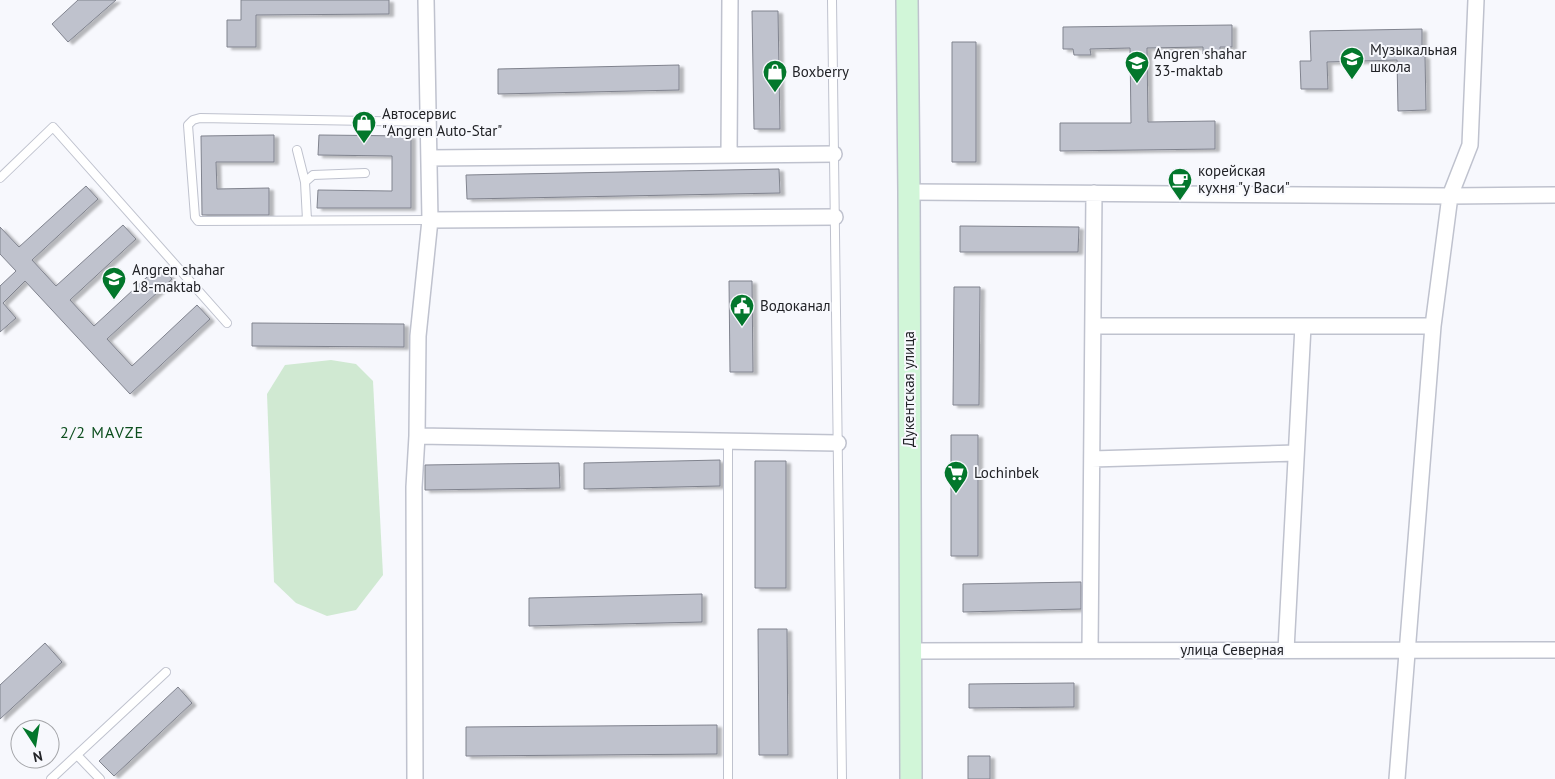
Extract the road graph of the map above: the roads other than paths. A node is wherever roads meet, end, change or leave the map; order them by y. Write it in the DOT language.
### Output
graph roads {
  1 [pos="426,0"];
  2 [pos="730,0"];
  3 [pos="832,0"];
  4 [pos="907,0"];
  5 [pos="1476,0"];
  6 [pos="428,122"];
  7 [pos="297,150"];
  8 [pos="834,154"];
  9 [pos="729,155"];
  10 [pos="429,158"];
  11 [pos="365,173"];
  12 [pos="0,178"];
  13 [pos="304,182"];
  14 [pos="909,192"];
  15 [pos="1094,193"];
  16 [pos="1555,195"];
  17 [pos="1450,196"];
  18 [pos="835,217"];
  19 [pos="307,220"];
  20 [pos="430,220"];
  21 [pos="227,323"];
  22 [pos="1093,326"];
  23 [pos="1303,326"];
  24 [pos="1432,326"];
  25 [pos="417,436"];
  26 [pos="728,441"];
  27 [pos="838,443"];
  28 [pos="1296,453"];
  29 [pos="1092,459"];
  30 [pos="1090,650"];
  31 [pos="1286,650"];
  32 [pos="1406,650"];
  33 [pos="1555,650"];
  34 [pos="910,651"];
  35 [pos="166,672"];
  36 [pos="77,755"];
  37 [pos="51,779"];
  38 [pos="100,779"];
  39 [pos="415,779"];
  40 [pos="728,779"];
  41 [pos="842,779"];
  42 [pos="911,779"];
  43 [pos="1397,779"];
  1 -- 6 [label="street"];
  2 -- 9 [label="street"];
  3 -- 8 [label="lane"];
  4 -- 14 [label="main road, Дукентская улица"];
  5 -- 17 [label="street"];
  6 -- 10 [label="street"];
  6 -- 19 [label="lane"];
  7 -- 13 [label="lane"];
  8 -- 9 [label="street"];
  8 -- 18 [label="lane"];
  9 -- 10 [label="street"];
  10 -- 20 [label="street"];
  11 -- 13 [label="lane"];
  12 -- 21 [label="lane"];
  13 -- 19 [label="lane"];
  14 -- 15 [label="street"];
  14 -- 34 [label="main road, Дукентская улица"];
  15 -- 17 [label="street"];
  15 -- 22 [label="street"];
  16 -- 17 [label="street"];
  17 -- 24 [label="street"];
  18 -- 20 [label="street"];
  18 -- 27 [label="lane"];
  19 -- 20 [label="lane"];
  20 -- 25 [label="street"];
  22 -- 23 [label="street"];
  22 -- 29 [label="street"];
  23 -- 24 [label="street"];
  23 -- 28 [label="street"];
  24 -- 32 [label="street"];
  25 -- 26 [label="street"];
  25 -- 39 [label="street"];
  26 -- 27 [label="street"];
  26 -- 40 [label="lane"];
  27 -- 41 [label="lane"];
  28 -- 29 [label="street"];
  28 -- 31 [label="street"];
  29 -- 30 [label="street"];
  30 -- 31 [label="street, улица Северная"];
  30 -- 34 [label="street, улица Северная"];
  31 -- 32 [label="street, улица Северная"];
  32 -- 33 [label="street, улица Северная"];
  32 -- 43 [label="street"];
  34 -- 42 [label="main road, Дукентская улица"];
  35 -- 36 [label="lane"];
  36 -- 37 [label="lane"];
  36 -- 38 [label="lane"];
}
